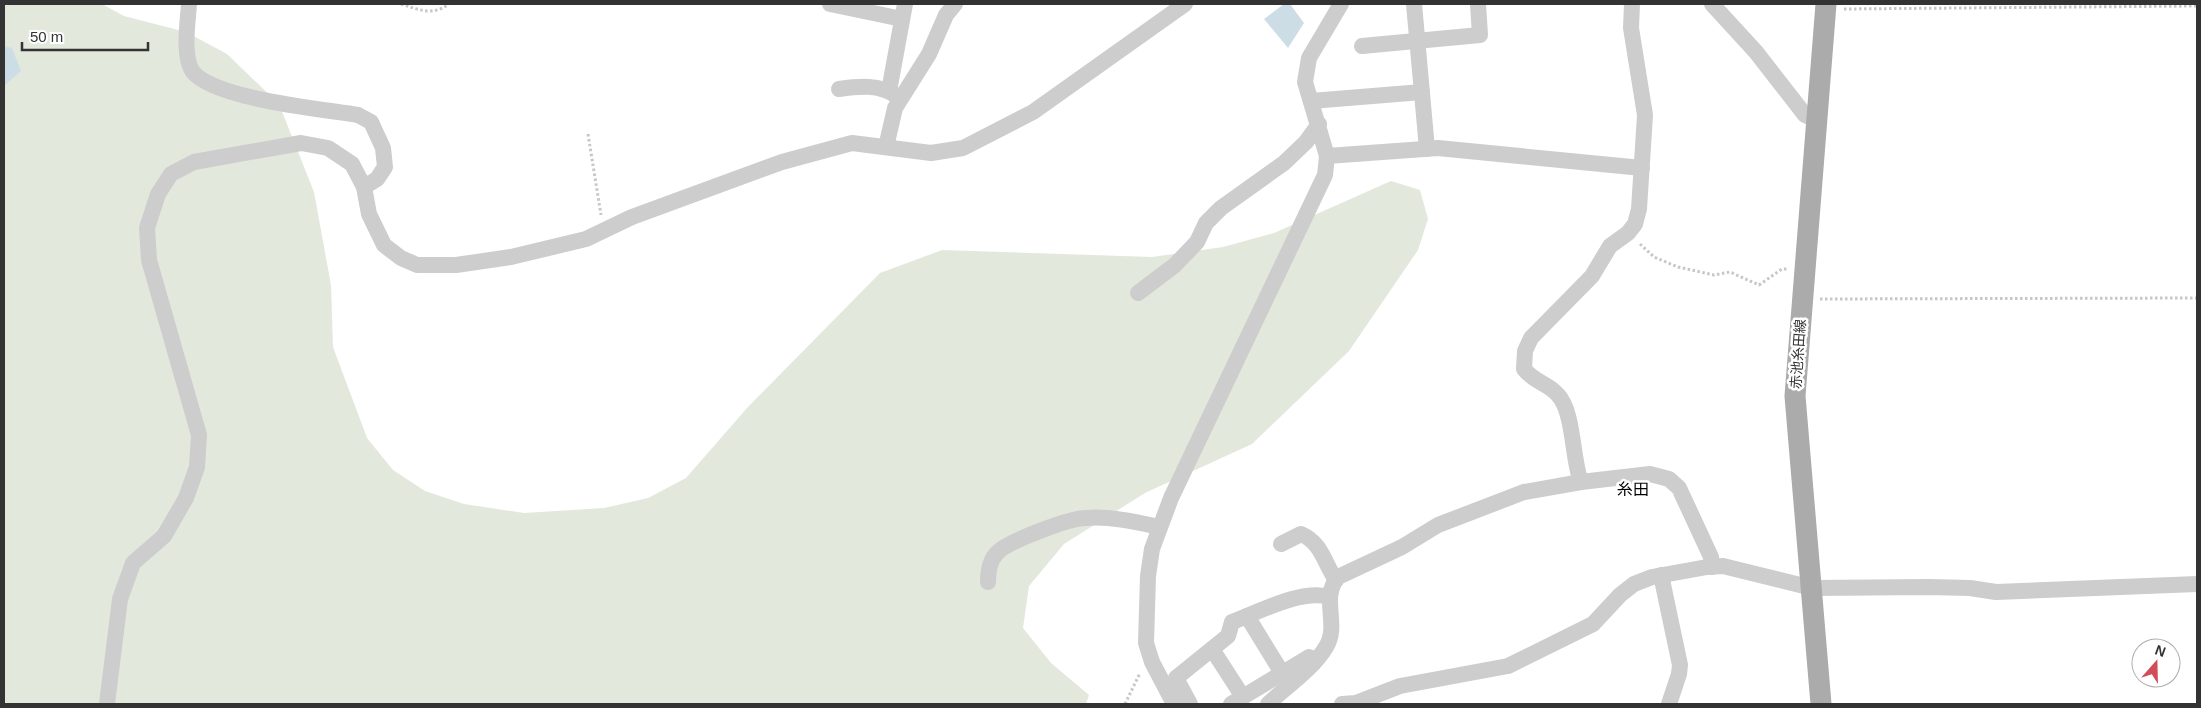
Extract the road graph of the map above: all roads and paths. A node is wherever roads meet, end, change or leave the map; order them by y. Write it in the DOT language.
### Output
graph roads {
  1 [pos="189,4"];
  2 [pos="401,4"];
  3 [pos="450,4"];
  4 [pos="830,4"];
  5 [pos="954,4"];
  6 [pos="1185,4"];
  7 [pos="1341,4"];
  8 [pos="1414,4"];
  9 [pos="1478,4"];
  10 [pos="1632,4"];
  11 [pos="1712,4"];
  12 [pos="1826,6"];
  13 [pos="2197,6"];
  14 [pos="1165,10"];
  15 [pos="904,11"];
  16 [pos="1417,40"];
  17 [pos="1362,46"];
  18 [pos="839,89"];
  19 [pos="1422,92"];
  20 [pos="895,95"];
  21 [pos="1312,101"];
  22 [pos="1818,121"];
  23 [pos="1319,124"];
  24 [pos="588,134"];
  25 [pos="886,147"];
  26 [pos="1426,149"];
  27 [pos="1327,156"];
  28 [pos="1642,168"];
  29 [pos="364,187"];
  30 [pos="606,230"];
  31 [pos="1628,233"];
  32 [pos="1804,270"];
  33 [pos="1138,293"];
  34 [pos="2197,298"];
  35 [pos="1802,300"];
  36 [pos="1581,482"];
  37 [pos="1159,526"];
  38 [pos="1281,544"];
  39 [pos="1712,567"];
  40 [pos="1661,575"];
  41 [pos="1336,580"];
  42 [pos="988,582"];
  43 [pos="2197,584"];
  44 [pos="1812,588"];
  45 [pos="1329,597"];
  46 [pos="1248,616"];
  47 [pos="1212,649"];
  48 [pos="1150,655"];
  49 [pos="1316,659"];
  50 [pos="1282,673"];
  51 [pos="1237,700"];
  52 [pos="107,704"];
  53 [pos="1125,704"];
  54 [pos="1174,704"];
  55 [pos="1190,704"];
  56 [pos="1268,704"];
  57 [pos="1342,704"];
  58 [pos="1669,704"];
  59 [pos="1821,704"];
  1 -- 29 [label="street"];
  2 -- 3 [label="path"];
  4 -- 15 [label="street"];
  5 -- 20 [label="street"];
  6 -- 14 [label="street"];
  7 -- 21 [label="street"];
  8 -- 16 [label="street"];
  9 -- 16 [label="street"];
  10 -- 28 [label="street"];
  11 -- 22 [label="street"];
  12 -- 13 [label="path"];
  12 -- 22 [label="main road, 赤池糸田線"];
  14 -- 25 [label="street"];
  15 -- 20 [label="street"];
  16 -- 17 [label="street"];
  16 -- 19 [label="street"];
  18 -- 20 [label="street"];
  19 -- 21 [label="street"];
  19 -- 26 [label="street"];
  20 -- 25 [label="street"];
  21 -- 23 [label="street"];
  22 -- 32 [label="main road, 赤池糸田線"];
  23 -- 27 [label="street"];
  23 -- 33 [label="street"];
  24 -- 30 [label="path"];
  25 -- 30 [label="street"];
  26 -- 27 [label="street"];
  26 -- 28 [label="street"];
  27 -- 37 [label="street"];
  28 -- 31 [label="street"];
  29 -- 30 [label="street"];
  29 -- 52 [label="street"];
  31 -- 32 [label="path"];
  31 -- 36 [label="street"];
  32 -- 35 [label="main road, 赤池糸田線"];
  34 -- 35 [label="path"];
  35 -- 44 [label="main road, 赤池糸田線"];
  36 -- 39 [label="street"];
  36 -- 41 [label="street"];
  37 -- 42 [label="street"];
  37 -- 48 [label="street"];
  38 -- 41 [label="street"];
  39 -- 40 [label="street"];
  39 -- 44 [label="street"];
  40 -- 57 [label="street"];
  40 -- 58 [label="street"];
  41 -- 45 [label="street"];
  43 -- 44 [label="street"];
  44 -- 59 [label="main road, 赤池糸田線"];
  45 -- 46 [label="street"];
  45 -- 49 [label="street"];
  46 -- 47 [label="street"];
  46 -- 50 [label="street"];
  47 -- 51 [label="street"];
  47 -- 55 [label="street"];
  48 -- 53 [label="path"];
  48 -- 54 [label="street"];
  49 -- 50 [label="street"];
  49 -- 56 [label="street"];
  50 -- 51 [label="street"];
}
